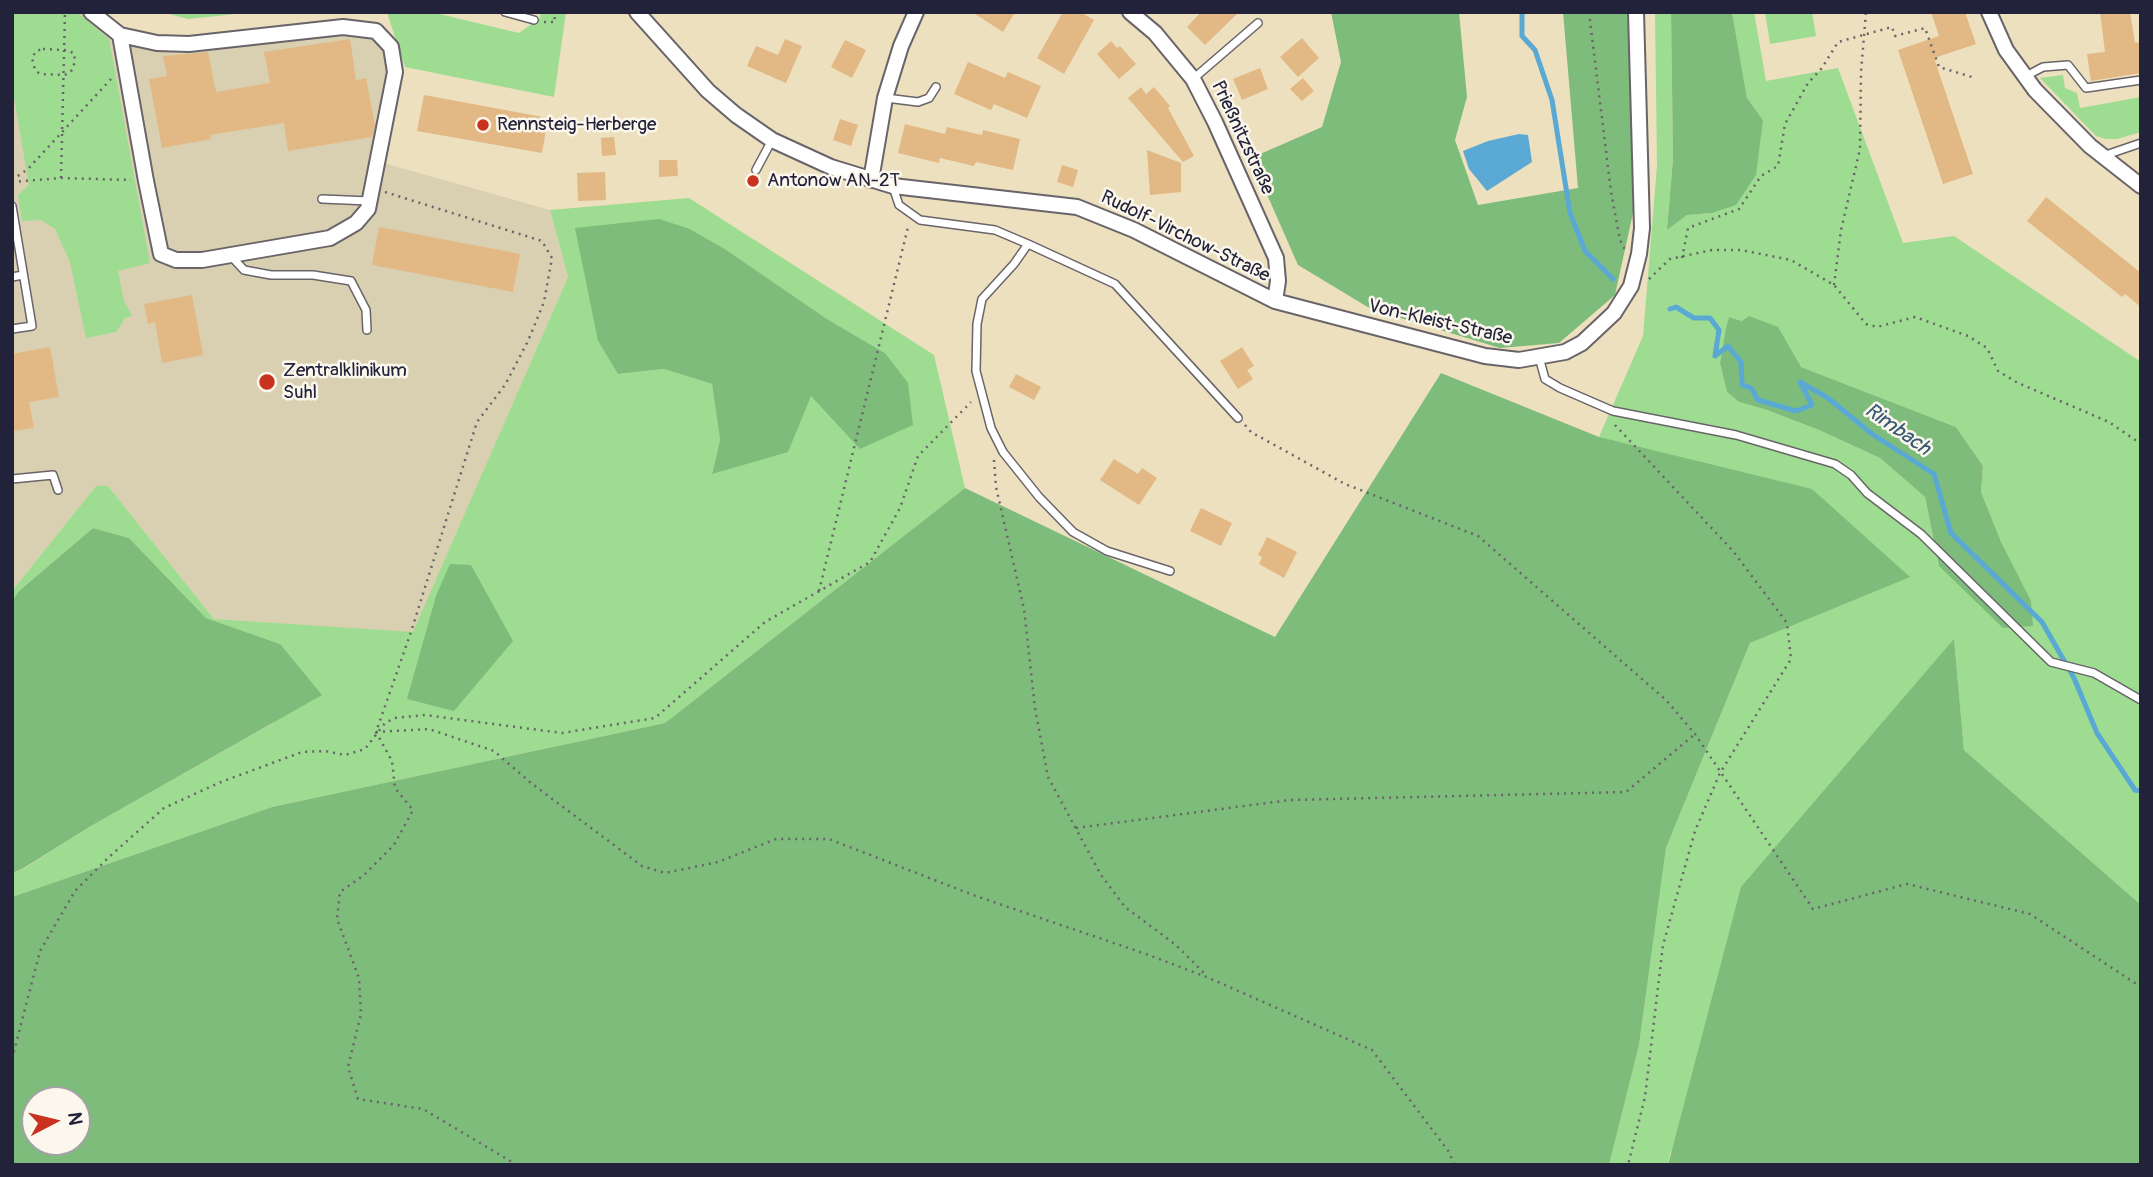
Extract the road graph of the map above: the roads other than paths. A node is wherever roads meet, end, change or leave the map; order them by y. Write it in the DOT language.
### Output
graph roads {
  1 [pos="91,12"];
  2 [pos="505,12"];
  3 [pos="637,12"];
  4 [pos="916,12"];
  5 [pos="1130,12"];
  6 [pos="1636,12"];
  7 [pos="1989,12"];
  8 [pos="534,20"];
  9 [pos="1258,23"];
  10 [pos="120,35"];
  11 [pos="2025,76"];
  12 [pos="1193,79"];
  13 [pos="2141,80"];
  14 [pos="936,87"];
  15 [pos="885,98"];
  16 [pos="772,140"];
  17 [pos="2141,143"];
  18 [pos="2103,156"];
  19 [pos="756,170"];
  20 [pos="871,180"];
  21 [pos="893,186"];
  22 [pos="2141,186"];
  23 [pos="371,194"];
  24 [pos="322,200"];
  25 [pos="12,206"];
  26 [pos="15,237"];
  27 [pos="1028,244"];
  28 [pos="231,256"];
  29 [pos="23,275"];
  30 [pos="12,277"];
  31 [pos="1275,301"];
  32 [pos="12,329"];
  33 [pos="367,330"];
  34 [pos="1539,358"];
  35 [pos="1238,418"];
  36 [pos="12,479"];
  37 [pos="58,491"];
  38 [pos="1170,571"];
  39 [pos="2141,700"];
  1 -- 10 [label="street"];
  2 -- 8 [label="lane"];
  3 -- 16 [label="street, Rudolf-Virchow-Straße"];
  4 -- 15 [label="street"];
  5 -- 12 [label="street, Prießnitzstraße"];
  6 -- 34 [label="street, Von-Kleist-Straße"];
  7 -- 11 [label="street"];
  9 -- 12 [label="lane"];
  10 -- 23 [label="street"];
  10 -- 28 [label="street"];
  11 -- 13 [label="lane"];
  11 -- 18 [label="street"];
  12 -- 31 [label="street, Prießnitzstraße"];
  14 -- 15 [label="lane"];
  15 -- 20 [label="street"];
  16 -- 19 [label="lane"];
  16 -- 20 [label="street, Rudolf-Virchow-Straße"];
  17 -- 18 [label="lane"];
  18 -- 22 [label="street"];
  20 -- 21 [label="street, Rudolf-Virchow-Straße"];
  21 -- 27 [label="lane"];
  21 -- 31 [label="street, Rudolf-Virchow-Straße"];
  23 -- 24 [label="lane"];
  23 -- 28 [label="street"];
  25 -- 26 [label="lane"];
  26 -- 29 [label="lane"];
  27 -- 35 [label="lane"];
  27 -- 38 [label="lane"];
  28 -- 33 [label="lane"];
  29 -- 30 [label="lane"];
  29 -- 32 [label="lane"];
  31 -- 34 [label="street, Von-Kleist-Straße"];
  34 -- 39 [label="lane"];
  36 -- 37 [label="lane"];
}
